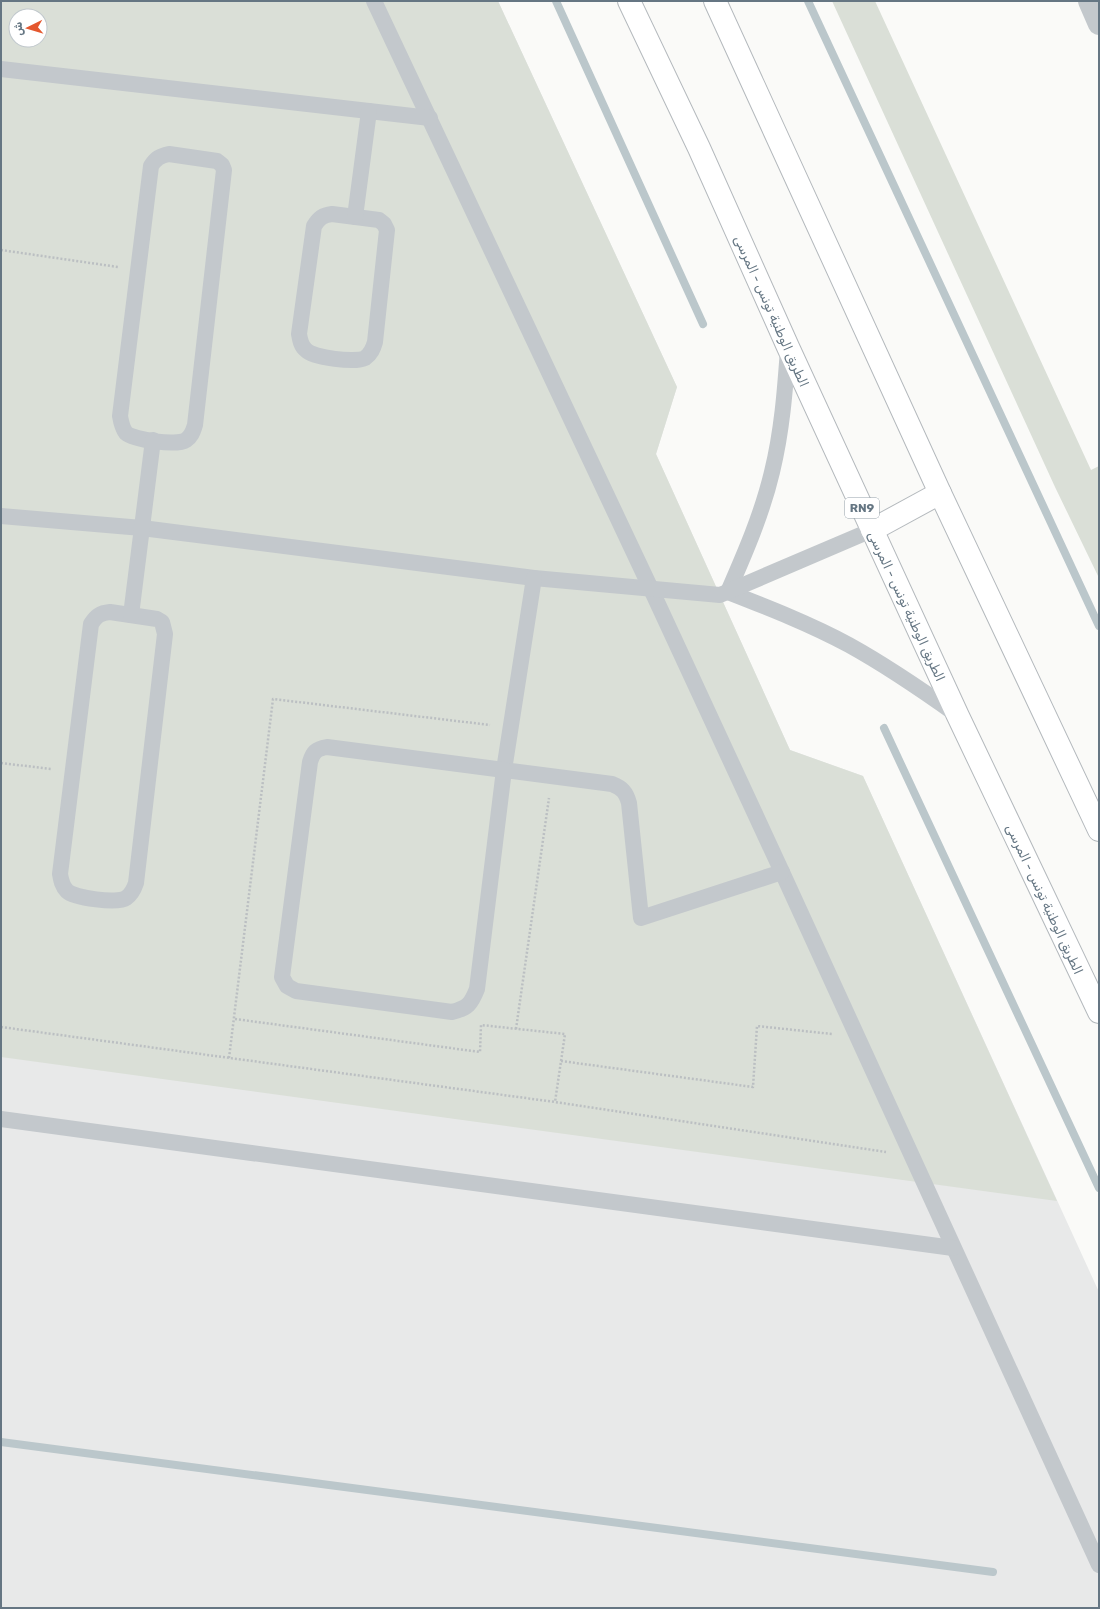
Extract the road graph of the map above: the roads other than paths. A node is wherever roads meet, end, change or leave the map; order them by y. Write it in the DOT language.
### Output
graph roads {
  1 [pos="374,1"];
  2 [pos="629,1"];
  3 [pos="715,1"];
  4 [pos="1088,1"];
  5 [pos="1099,24"];
  6 [pos="1,69"];
  7 [pos="369,111"];
  8 [pos="430,118"];
  9 [pos="355,217"];
  10 [pos="788,347"];
  11 [pos="153,440"];
  12 [pos="940,493"];
  13 [pos="1,516"];
  14 [pos="142,528"];
  15 [pos="872,530"];
  16 [pos="534,578"];
  17 [pos="651,589"];
  18 [pos="728,592"];
  19 [pos="131,615"];
  20 [pos="958,716"];
  21 [pos="504,770"];
  22 [pos="1099,830"];
  23 [pos="782,872"];
  24 [pos="1099,1012"];
  25 [pos="1,1119"];
  26 [pos="953,1248"];
  27 [pos="1099,1565"];
  1 -- 8 [label="lane"];
  2 -- 10 [label="highway, الطريق الوطنية تونس - المرسى / RN9"];
  3 -- 12 [label="highway"];
  4 -- 5 [label="street"];
  6 -- 7 [label="lane"];
  7 -- 8 [label="lane"];
  7 -- 9 [label="lane"];
  8 -- 17 [label="lane"];
  9 -- 9 [label="lane"];
  10 -- 15 [label="highway, الطريق الوطنية تونس - المرسى / RN9"];
  10 -- 18 [label="lane"];
  11 -- 11 [label="lane"];
  11 -- 14 [label="lane"];
  12 -- 15 [label="highway"];
  12 -- 22 [label="highway"];
  13 -- 14 [label="lane"];
  14 -- 16 [label="lane"];
  14 -- 19 [label="lane"];
  15 -- 18 [label="lane"];
  15 -- 20 [label="highway, الطريق الوطنية تونس - المرسى / RN9"];
  16 -- 17 [label="lane"];
  16 -- 21 [label="lane"];
  17 -- 18 [label="lane"];
  17 -- 23 [label="lane"];
  18 -- 20 [label="lane"];
  19 -- 19 [label="lane"];
  20 -- 24 [label="highway, الطريق الوطنية تونس - المرسى / RN9"];
  21 -- 21 [label="lane"];
  21 -- 23 [label="lane"];
  23 -- 26 [label="lane"];
  25 -- 26 [label="lane"];
  26 -- 27 [label="lane"];
}
